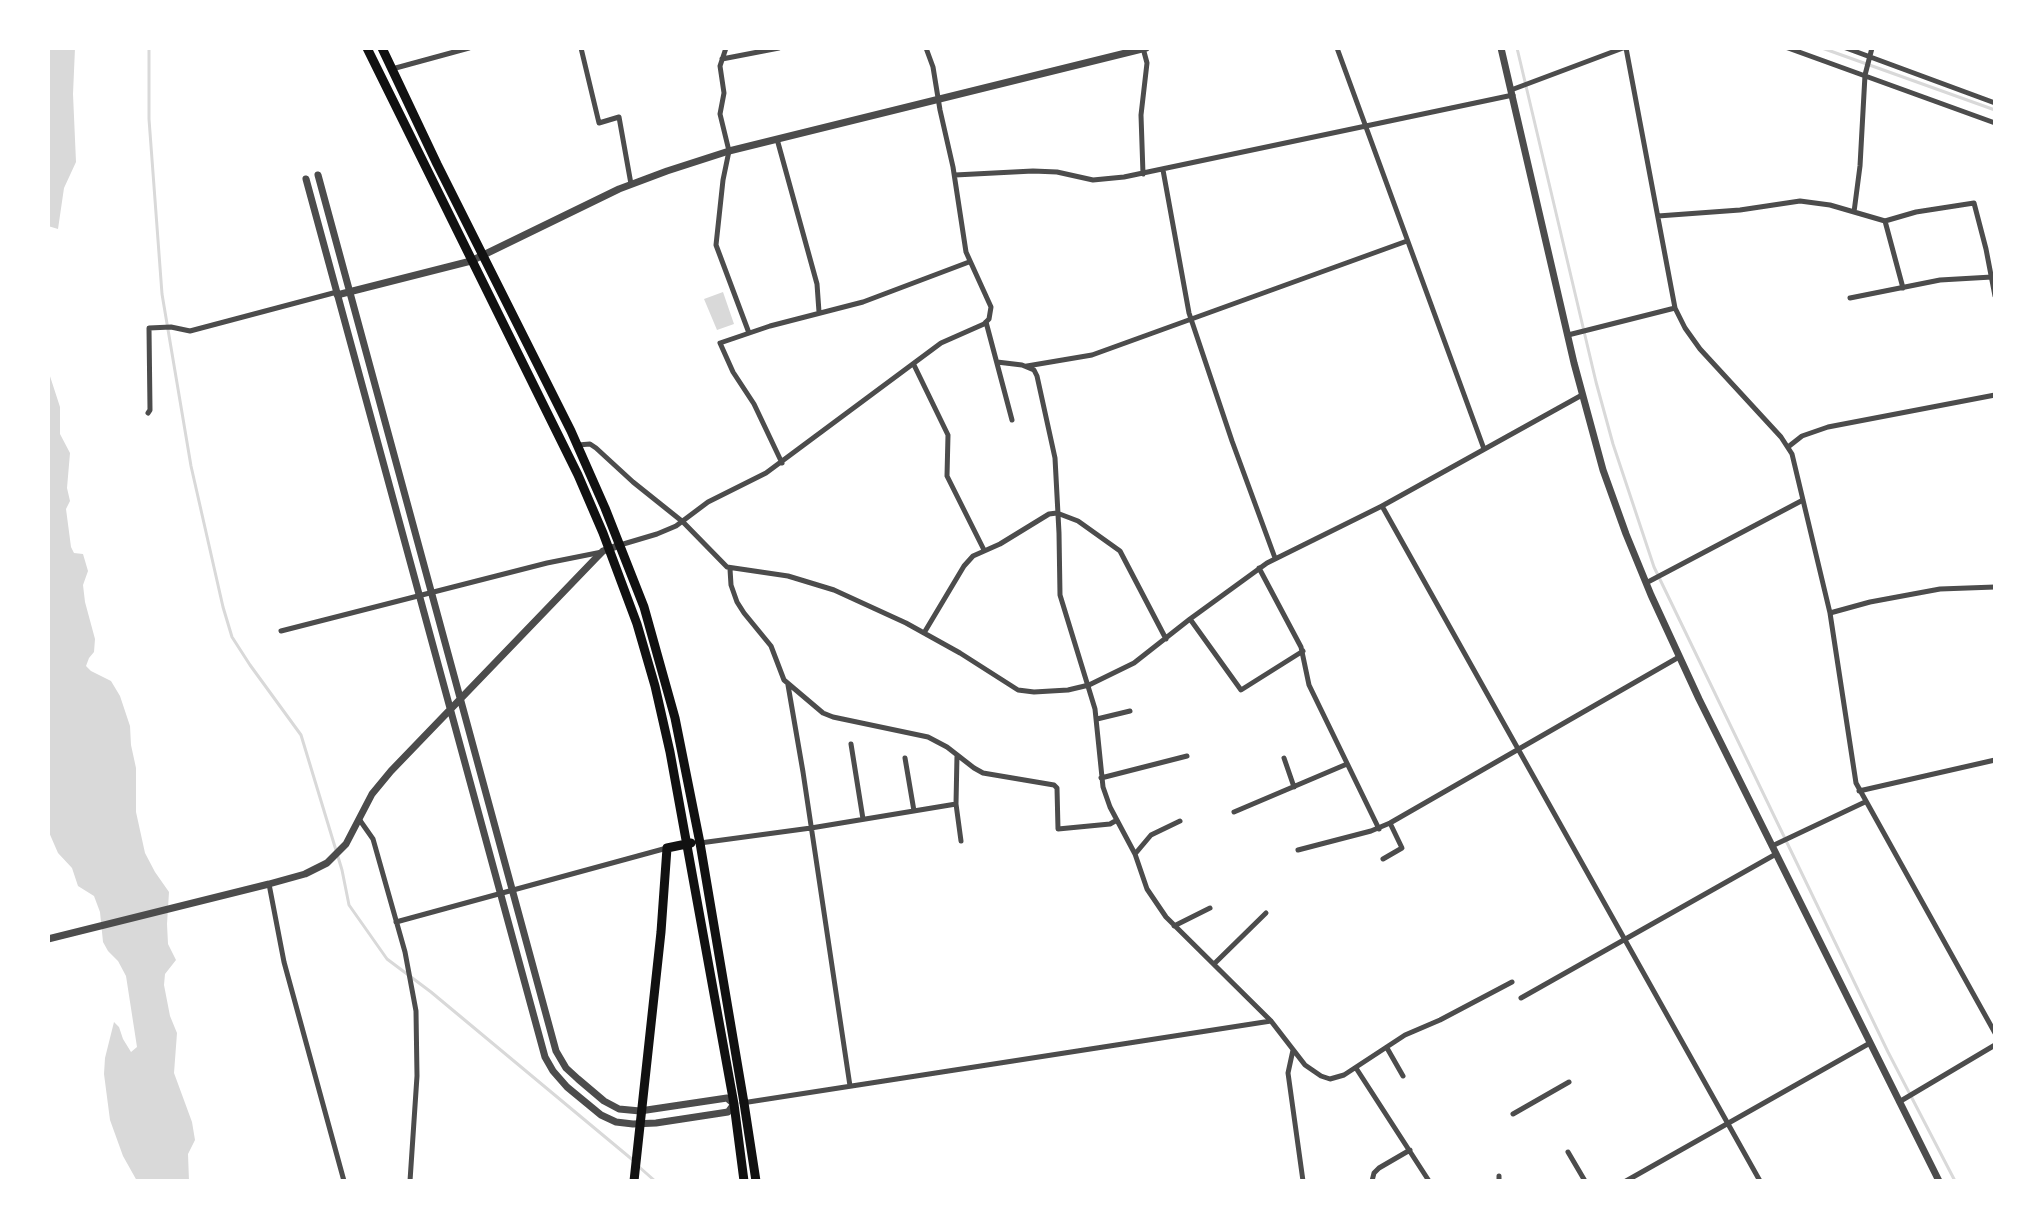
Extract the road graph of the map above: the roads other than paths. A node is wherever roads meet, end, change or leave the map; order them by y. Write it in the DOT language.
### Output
graph roads {
  1 [pos="367,48"];
  2 [pos="382,48"];
  3 [pos="469,48"];
  4 [pos="581,48"];
  5 [pos="726,48"];
  6 [pos="779,48"];
  7 [pos="926,48"];
  8 [pos="1144,48"];
  9 [pos="1337,48"];
  10 [pos="1501,48"];
  11 [pos="1625,48"];
  12 [pos="1788,48"];
  13 [pos="1846,48"];
  14 [pos="1872,48"];
  15 [pos="1870,58"];
  16 [pos="722,59"];
  17 [pos="392,69"];
  18 [pos="1865,73"];
  19 [pos="1512,93"];
  20 [pos="938,100"];
  21 [pos="1995,103"];
  22 [pos="1995,123"];
  23 [pos="1366,125"];
  24 [pos="777,139"];
  25 [pos="729,151"];
  26 [pos="1163,170"];
  27 [pos="1143,174"];
  28 [pos="955,175"];
  29 [pos="318,176"];
  30 [pos="306,179"];
  31 [pos="631,184"];
  32 [pos="1854,212"];
  33 [pos="1658,216"];
  34 [pos="1885,221"];
  35 [pos="1407,241"];
  36 [pos="483,255"];
  37 [pos="471,261"];
  38 [pos="969,262"];
  39 [pos="1992,277"];
  40 [pos="1994,286"];
  41 [pos="1903,288"];
  42 [pos="349,292"];
  43 [pos="337,294"];
  44 [pos="1995,296"];
  45 [pos="1850,298"];
  46 [pos="1675,308"];
  47 [pos="819,312"];
  48 [pos="1192,320"];
  49 [pos="986,322"];
  50 [pos="749,333"];
  51 [pos="1568,335"];
  52 [pos="997,362"];
  53 [pos="914,365"];
  54 [pos="1026,366"];
  55 [pos="1582,395"];
  56 [pos="1995,395"];
  57 [pos="148,412"];
  58 [pos="1012,420"];
  59 [pos="578,445"];
  60 [pos="1788,447"];
  61 [pos="1484,449"];
  62 [pos="782,462"];
  63 [pos="1803,500"];
  64 [pos="1382,506"];
  65 [pos="1058,513"];
  66 [pos="683,522"];
  67 [pos="620,545"];
  68 [pos="606,550"];
  69 [pos="984,550"];
  70 [pos="1275,558"];
  71 [pos="1259,568"];
  72 [pos="730,569"];
  73 [pos="1646,583"];
  74 [pos="1995,587"];
  75 [pos="431,594"];
  76 [pos="419,595"];
  77 [pos="1830,613"];
  78 [pos="1190,619"];
  79 [pos="280,631"];
  80 [pos="924,633"];
  81 [pos="1166,639"];
  82 [pos="1303,651"];
  83 [pos="1679,657"];
  84 [pos="788,685"];
  85 [pos="1089,685"];
  86 [pos="459,700"];
  87 [pos="450,710"];
  88 [pos="1130,711"];
  89 [pos="1097,719"];
  90 [pos="851,744"];
  91 [pos="1518,749"];
  92 [pos="957,755"];
  93 [pos="1187,756"];
  94 [pos="905,758"];
  95 [pos="1284,758"];
  96 [pos="1995,760"];
  97 [pos="1347,764"];
  98 [pos="1101,778"];
  99 [pos="1294,787"];
  100 [pos="1860,790"];
  101 [pos="1865,802"];
  102 [pos="956,804"];
  103 [pos="914,811"];
  104 [pos="1234,812"];
  105 [pos="359,819"];
  106 [pos="863,819"];
  107 [pos="1117,820"];
  108 [pos="1180,821"];
  109 [pos="1390,823"];
  110 [pos="811,828"];
  111 [pos="1379,828"];
  112 [pos="961,841"];
  113 [pos="688,842"];
  114 [pos="700,843"];
  115 [pos="1772,846"];
  116 [pos="667,848"];
  117 [pos="1298,850"];
  118 [pos="1135,854"];
  119 [pos="1776,854"];
  120 [pos="1383,858"];
  121 [pos="266,885"];
  122 [pos="511,892"];
  123 [pos="500,895"];
  124 [pos="1210,909"];
  125 [pos="1266,913"];
  126 [pos="396,922"];
  127 [pos="1174,926"];
  128 [pos="48,939"];
  129 [pos="1624,939"];
  130 [pos="1214,964"];
  131 [pos="1512,982"];
  132 [pos="1521,998"];
  133 [pos="1271,1021"];
  134 [pos="1995,1033"];
  135 [pos="1870,1043"];
  136 [pos="1995,1045"];
  137 [pos="1387,1048"];
  138 [pos="1293,1050"];
  139 [pos="1356,1068"];
  140 [pos="1403,1076"];
  141 [pos="1569,1082"];
  142 [pos="850,1086"];
  143 [pos="744,1102"];
  144 [pos="1899,1102"];
  145 [pos="734,1104"];
  146 [pos="640,1111"];
  147 [pos="1513,1114"];
  148 [pos="1728,1124"];
  149 [pos="639,1125"];
  150 [pos="1410,1150"];
  151 [pos="1568,1152"];
  152 [pos="344,1181"];
  153 [pos="410,1181"];
  154 [pos="634,1181"];
  155 [pos="744,1181"];
  156 [pos="756,1181"];
  157 [pos="1303,1181"];
  158 [pos="1372,1181"];
  159 [pos="1429,1181"];
  160 [pos="1585,1181"];
  161 [pos="1626,1181"];
  162 [pos="1760,1181"];
  163 [pos="1939,1181"];
  1 -- 37 [label="main road"];
  2 -- 17 [label="main road"];
  3 -- 17 [label="street"];
  4 -- 31 [label="street"];
  5 -- 16 [label="street"];
  6 -- 16 [label="street"];
  7 -- 20 [label="street"];
  8 -- 20 [label="street"];
  8 -- 27 [label="street"];
  9 -- 23 [label="street"];
  10 -- 19 [label="street"];
  11 -- 19 [label="street"];
  11 -- 33 [label="street"];
  12 -- 18 [label="street"];
  13 -- 15 [label="street"];
  14 -- 15 [label="street"];
  15 -- 18 [label="street"];
  15 -- 21 [label="street"];
  16 -- 25 [label="street"];
  17 -- 36 [label="main road"];
  18 -- 22 [label="street"];
  18 -- 32 [label="street"];
  19 -- 23 [label="street"];
  19 -- 51 [label="street"];
  20 -- 24 [label="street"];
  20 -- 28 [label="street"];
  23 -- 26 [label="street"];
  23 -- 35 [label="street"];
  24 -- 25 [label="street"];
  24 -- 47 [label="street"];
  25 -- 31 [label="street"];
  25 -- 50 [label="street"];
  26 -- 27 [label="street"];
  26 -- 48 [label="street"];
  27 -- 28 [label="street"];
  28 -- 38 [label="street"];
  29 -- 42 [label="street"];
  30 -- 43 [label="street"];
  31 -- 36 [label="street"];
  32 -- 33 [label="street"];
  32 -- 34 [label="street"];
  33 -- 46 [label="street"];
  34 -- 39 [label="street"];
  34 -- 41 [label="street"];
  35 -- 48 [label="street"];
  35 -- 61 [label="street"];
  36 -- 37 [label="street"];
  36 -- 59 [label="main road"];
  37 -- 42 [label="street"];
  37 -- 68 [label="main road"];
  38 -- 47 [label="street"];
  38 -- 49 [label="street"];
  39 -- 40 [label="street"];
  39 -- 41 [label="street"];
  40 -- 44 [label="street"];
  41 -- 45 [label="street"];
  42 -- 43 [label="street"];
  42 -- 75 [label="street"];
  43 -- 57 [label="street"];
  43 -- 76 [label="street"];
  46 -- 51 [label="street"];
  46 -- 60 [label="street"];
  47 -- 50 [label="street"];
  48 -- 54 [label="street"];
  48 -- 70 [label="street"];
  49 -- 52 [label="street"];
  49 -- 53 [label="street"];
  50 -- 62 [label="street"];
  51 -- 55 [label="street"];
  52 -- 54 [label="street"];
  52 -- 58 [label="street"];
  53 -- 62 [label="street"];
  53 -- 69 [label="street"];
  54 -- 65 [label="street"];
  55 -- 61 [label="street"];
  55 -- 73 [label="street"];
  56 -- 60 [label="street"];
  59 -- 66 [label="street"];
  59 -- 67 [label="main road"];
  60 -- 63 [label="street"];
  61 -- 64 [label="street"];
  62 -- 66 [label="street"];
  63 -- 73 [label="street"];
  63 -- 77 [label="street"];
  64 -- 70 [label="street"];
  64 -- 91 [label="street"];
  65 -- 69 [label="street"];
  65 -- 81 [label="street"];
  65 -- 85 [label="street"];
  66 -- 67 [label="street"];
  66 -- 72 [label="street"];
  67 -- 68 [label="street"];
  67 -- 114 [label="main road"];
  68 -- 75 [label="street"];
  68 -- 86 [label="street"];
  68 -- 113 [label="main road"];
  69 -- 80 [label="street"];
  70 -- 71 [label="street"];
  71 -- 78 [label="street"];
  71 -- 82 [label="street"];
  72 -- 80 [label="street"];
  72 -- 84 [label="street"];
  73 -- 83 [label="street"];
  74 -- 77 [label="street"];
  75 -- 76 [label="street"];
  75 -- 86 [label="street"];
  76 -- 79 [label="street"];
  76 -- 87 [label="street"];
  77 -- 100 [label="street"];
  78 -- 81 [label="street"];
  78 -- 82 [label="street"];
  80 -- 85 [label="street"];
  81 -- 85 [label="street"];
  82 -- 97 [label="street"];
  83 -- 91 [label="street"];
  83 -- 115 [label="street"];
  84 -- 92 [label="street"];
  84 -- 110 [label="street"];
  85 -- 89 [label="street"];
  86 -- 87 [label="street"];
  86 -- 122 [label="street"];
  87 -- 105 [label="street"];
  87 -- 123 [label="street"];
  88 -- 89 [label="street"];
  89 -- 98 [label="street"];
  90 -- 106 [label="street"];
  91 -- 109 [label="street"];
  91 -- 129 [label="street"];
  92 -- 102 [label="street"];
  92 -- 107 [label="street"];
  93 -- 98 [label="street"];
  94 -- 103 [label="street"];
  95 -- 99 [label="street"];
  96 -- 100 [label="street"];
  97 -- 99 [label="street"];
  97 -- 111 [label="street"];
  98 -- 107 [label="street"];
  99 -- 104 [label="street"];
  100 -- 101 [label="street"];
  101 -- 115 [label="street"];
  101 -- 134 [label="street"];
  102 -- 103 [label="street"];
  102 -- 112 [label="street"];
  103 -- 106 [label="street"];
  105 -- 121 [label="street"];
  105 -- 126 [label="street"];
  106 -- 110 [label="street"];
  107 -- 118 [label="street"];
  108 -- 118 [label="street"];
  109 -- 111 [label="street"];
  109 -- 120 [label="street"];
  110 -- 114 [label="street"];
  110 -- 142 [label="street"];
  111 -- 117 [label="street"];
  113 -- 114 [label="main road"];
  113 -- 116 [label="main road"];
  113 -- 145 [label="main road"];
  114 -- 143 [label="main road"];
  115 -- 119 [label="street"];
  116 -- 122 [label="street"];
  116 -- 146 [label="main road"];
  118 -- 127 [label="street"];
  119 -- 129 [label="street"];
  119 -- 135 [label="street"];
  121 -- 128 [label="street"];
  121 -- 152 [label="street"];
  122 -- 123 [label="street"];
  122 -- 146 [label="street"];
  123 -- 126 [label="street"];
  123 -- 149 [label="street"];
  124 -- 127 [label="street"];
  125 -- 130 [label="street"];
  126 -- 153 [label="street"];
  127 -- 130 [label="street"];
  129 -- 132 [label="street"];
  129 -- 148 [label="street"];
  130 -- 133 [label="street"];
  131 -- 137 [label="street"];
  133 -- 138 [label="street"];
  133 -- 142 [label="street"];
  135 -- 144 [label="street"];
  135 -- 148 [label="street"];
  136 -- 144 [label="street"];
  137 -- 139 [label="street"];
  137 -- 140 [label="street"];
  138 -- 139 [label="street"];
  138 -- 157 [label="street"];
  139 -- 150 [label="street"];
  141 -- 147 [label="street"];
  142 -- 143 [label="street"];
  143 -- 145 [label="street"];
  143 -- 156 [label="main road"];
  144 -- 163 [label="street"];
  145 -- 146 [label="street"];
  145 -- 149 [label="street"];
  145 -- 155 [label="main road"];
  146 -- 149 [label="main road"];
  148 -- 161 [label="street"];
  148 -- 162 [label="street"];
  149 -- 154 [label="main road"];
  150 -- 158 [label="street"];
  150 -- 159 [label="street"];
  151 -- 160 [label="street"];
}
